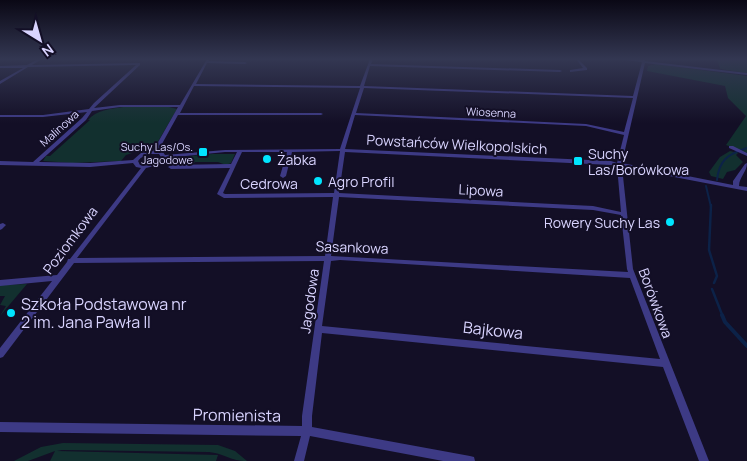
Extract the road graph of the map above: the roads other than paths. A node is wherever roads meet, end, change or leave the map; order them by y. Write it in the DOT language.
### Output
graph roads {
  1 [pos="121,81"];
  2 [pos="196,81"];
  3 [pos="364,81"];
  4 [pos="638,81"];
  5 [pos="194,85"];
  6 [pos="362,87"];
  7 [pos="634,97"];
  8 [pos="181,106"];
  9 [pos="92,108"];
  10 [pos="177,114"];
  11 [pos="321,114"];
  12 [pos="353,114"];
  13 [pos="0,116"];
  14 [pos="626,134"];
  15 [pos="732,148"];
  16 [pos="290,150"];
  17 [pos="342,150"];
  18 [pos="240,151"];
  19 [pos="155,152"];
  20 [pos="744,154"];
  21 [pos="164,157"];
  22 [pos="135,161"];
  23 [pos="0,163"];
  24 [pos="34,164"];
  25 [pos="619,164"];
  26 [pos="747,165"];
  27 [pos="232,166"];
  28 [pos="144,167"];
  29 [pos="171,167"];
  30 [pos="284,176"];
  31 [pos="736,187"];
  32 [pos="747,189"];
  33 [pos="336,196"];
  34 [pos="624,214"];
  35 [pos="328,258"];
  36 [pos="70,261"];
  37 [pos="632,275"];
  38 [pos="58,278"];
  39 [pos="0,283"];
  40 [pos="318,328"];
  41 [pos="0,354"];
  42 [pos="665,363"];
  43 [pos="0,427"];
  44 [pos="307,430"];
  45 [pos="299,461"];
  46 [pos="470,461"];
  47 [pos="704,461"];
  1 -- 9 [label="street, Malinowa"];
  2 -- 5 [label="street"];
  3 -- 6 [label="street, Jagodowa"];
  4 -- 7 [label="street, Borówkowa"];
  5 -- 6 [label="street"];
  5 -- 8 [label="street"];
  6 -- 7 [label="street"];
  6 -- 12 [label="street, Jagodowa"];
  7 -- 14 [label="street, Borówkowa"];
  8 -- 9 [label="street"];
  8 -- 10 [label="street"];
  9 -- 13 [label="street"];
  9 -- 24 [label="street, Malinowa"];
  10 -- 11 [label="street"];
  10 -- 19 [label="street"];
  12 -- 14 [label="street, Wiosenna"];
  12 -- 17 [label="street, Jagodowa"];
  14 -- 25 [label="street, Borówkowa"];
  15 -- 20 [label="street"];
  16 -- 17 [label="street, Powstańców Wielkopolskich"];
  16 -- 18 [label="street, Powstańców Wielkopolskich"];
  16 -- 30 [label="street"];
  17 -- 25 [label="street, Powstańców Wielkopolskich"];
  17 -- 33 [label="street, Jagodowa"];
  18 -- 21 [label="street, Powstańców Wielkopolskich"];
  18 -- 27 [label="street, Cedrowa"];
  19 -- 21 [label="street"];
  19 -- 22 [label="street"];
  21 -- 28 [label="street, Powstańców Wielkopolskich"];
  22 -- 24 [label="street"];
  22 -- 28 [label="street"];
  23 -- 24 [label="street"];
  25 -- 31 [label="street, Powstańców Wielkopolskich"];
  25 -- 34 [label="street, Borówkowa"];
  26 -- 31 [label="street"];
  27 -- 29 [label="street"];
  27 -- 33 [label="street, Cedrowa"];
  28 -- 36 [label="street, Poziomkowa"];
  31 -- 32 [label="street, Powstańców Wielkopolskich"];
  33 -- 34 [label="street, Lipowa"];
  33 -- 35 [label="street, Jagodowa"];
  34 -- 37 [label="street, Borówkowa"];
  35 -- 36 [label="street, Sasankowa"];
  35 -- 37 [label="street, Sasankowa"];
  35 -- 40 [label="street, Jagodowa"];
  36 -- 38 [label="street, Poziomkowa"];
  37 -- 42 [label="street, Borówkowa"];
  38 -- 39 [label="street"];
  38 -- 41 [label="street, Poziomkowa"];
  40 -- 42 [label="street, Bajkowa"];
  40 -- 44 [label="street, Jagodowa"];
  42 -- 47 [label="street, Borówkowa"];
  43 -- 44 [label="street, Promienista"];
  44 -- 45 [label="street, Jagodowa"];
  44 -- 46 [label="street, Promienista"];
}
